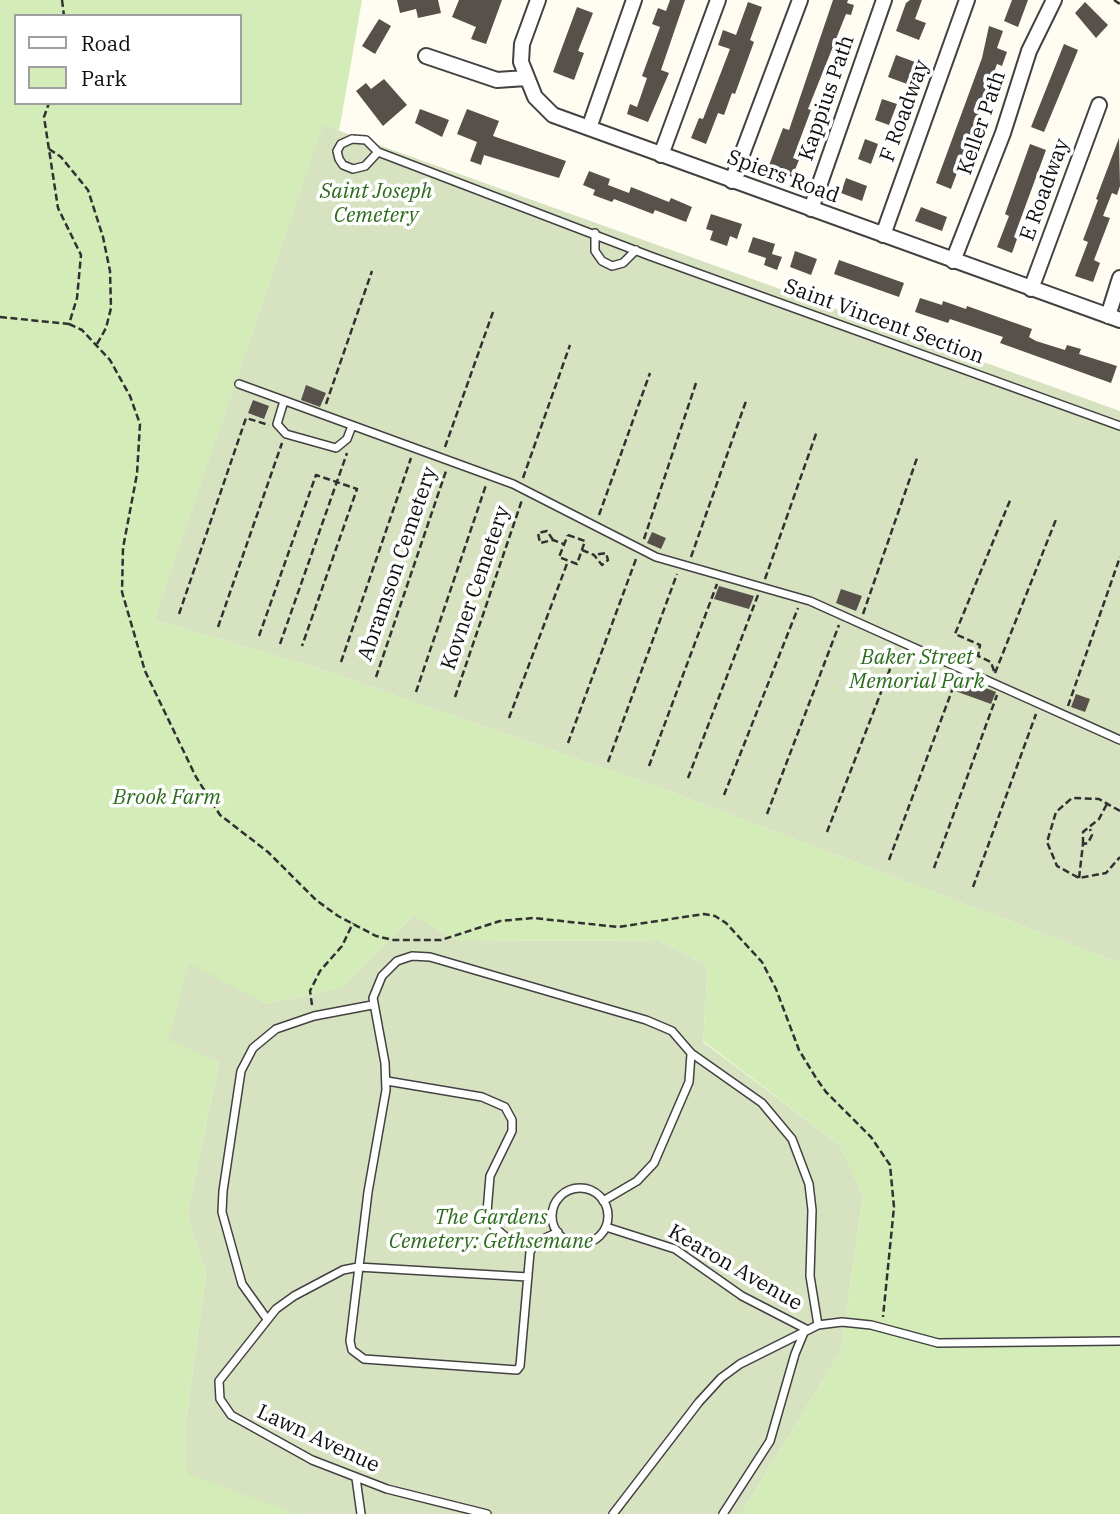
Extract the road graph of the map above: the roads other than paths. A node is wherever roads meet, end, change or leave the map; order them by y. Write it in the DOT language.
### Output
graph roads {
  1 [pos="538,0"];
  2 [pos="634,0"];
  3 [pos="718,0"];
  4 [pos="800,0"];
  5 [pos="884,0"];
  6 [pos="967,0"];
  7 [pos="1054,0"];
  8 [pos="426,56"];
  9 [pos="526,78"];
  10 [pos="1099,105"];
  11 [pos="589,128"];
  12 [pos="378,152"];
  13 [pos="662,155"];
  14 [pos="732,181"];
  15 [pos="810,209"];
  16 [pos="595,233"];
  17 [pos="883,235"];
  18 [pos="636,250"];
  19 [pos="953,261"];
  20 [pos="1120,278"];
  21 [pos="1031,289"];
  22 [pos="1114,318"];
  23 [pos="239,384"];
  24 [pos="284,401"];
  25 [pos="352,425"];
  26 [pos="1120,426"];
  27 [pos="1120,740"];
  28 [pos="372,1005"];
  29 [pos="691,1053"];
  30 [pos="387,1081"];
  31 [pos="603,1201"];
  32 [pos="606,1227"];
  33 [pos="558,1232"];
  34 [pos="535,1243"];
  35 [pos="358,1267"];
  36 [pos="528,1277"];
  37 [pos="267,1319"];
  38 [pos="818,1325"];
  39 [pos="806,1329"];
  40 [pos="1120,1341"];
  41 [pos="356,1478"];
  42 [pos="361,1514"];
  43 [pos="487,1514"];
  44 [pos="613,1514"];
  45 [pos="723,1514"];
  1 -- 9 [label="street, Spiers Road"];
  2 -- 11 [label="street"];
  3 -- 13 [label="street"];
  4 -- 14 [label="street"];
  5 -- 15 [label="street, Kappius Path"];
  6 -- 17 [label="street, F Roadway"];
  7 -- 19 [label="street, Keller Path"];
  8 -- 9 [label="street"];
  9 -- 11 [label="street, Spiers Road"];
  10 -- 21 [label="street, E Roadway"];
  11 -- 13 [label="street, Spiers Road"];
  12 -- 12 [label="lane, Saint Vincent Section"];
  12 -- 16 [label="lane, Saint Vincent Section"];
  13 -- 14 [label="street, Spiers Road"];
  14 -- 15 [label="street, Spiers Road"];
  15 -- 17 [label="street, Spiers Road"];
  16 -- 18 [label="lane, Saint Vincent Section"];
  16 -- 18 [label="lane"];
  17 -- 19 [label="street, Spiers Road"];
  18 -- 26 [label="lane, Saint Vincent Section"];
  19 -- 21 [label="street, Spiers Road"];
  20 -- 22 [label="street"];
  21 -- 22 [label="street, Spiers Road"];
  23 -- 24 [label="lane"];
  24 -- 25 [label="lane"];
  24 -- 25 [label="lane"];
  25 -- 27 [label="lane"];
  28 -- 29 [label="lane"];
  28 -- 30 [label="lane"];
  28 -- 37 [label="lane"];
  29 -- 31 [label="lane"];
  29 -- 38 [label="lane"];
  30 -- 34 [label="lane"];
  30 -- 35 [label="lane"];
  31 -- 32 [label="lane"];
  31 -- 33 [label="lane"];
  32 -- 33 [label="lane"];
  32 -- 39 [label="lane, Kearon Avenue"];
  33 -- 34 [label="lane"];
  34 -- 36 [label="lane"];
  35 -- 36 [label="lane"];
  35 -- 36 [label="lane"];
  35 -- 37 [label="lane, Lawn Avenue"];
  37 -- 41 [label="lane, Lawn Avenue"];
  38 -- 39 [label="lane"];
  38 -- 40 [label="lane"];
  39 -- 44 [label="lane"];
  39 -- 45 [label="lane"];
  41 -- 42 [label="lane"];
  41 -- 43 [label="lane, Lawn Avenue"];
}
